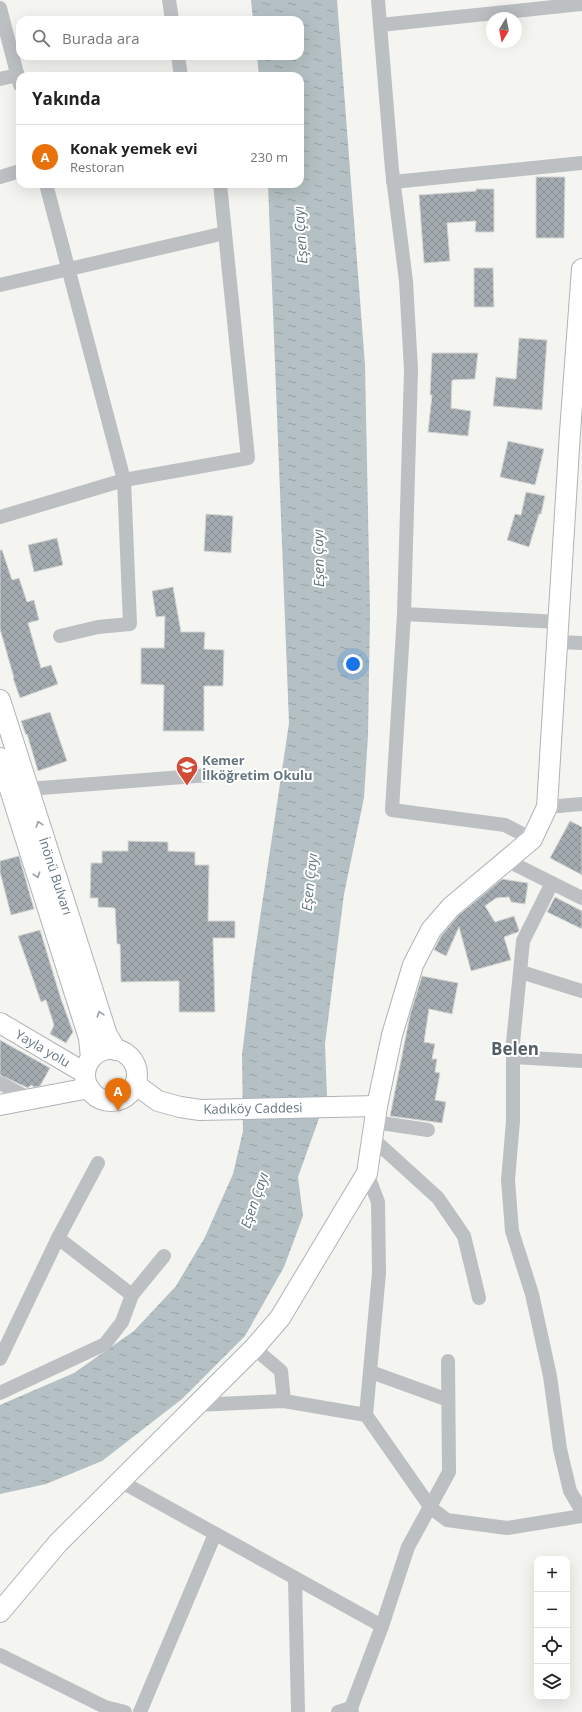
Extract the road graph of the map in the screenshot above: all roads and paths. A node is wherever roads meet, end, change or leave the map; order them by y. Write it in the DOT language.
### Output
graph roads {
  1 [pos="169,0"];
  2 [pos="378,0"];
  3 [pos="582,4"];
  4 [pos="0,8"];
  5 [pos="171,16"];
  6 [pos="380,25"];
  7 [pos="179,60"];
  8 [pos="17,72"];
  9 [pos="180,72"];
  10 [pos="0,79"];
  11 [pos="16,80"];
  12 [pos="582,163"];
  13 [pos="16,172"];
  14 [pos="0,177"];
  15 [pos="393,182"];
  16 [pos="47,188"];
  17 [pos="220,188"];
  18 [pos="225,234"];
  19 [pos="582,269"];
  20 [pos="69,270"];
  21 [pos="0,285"];
  22 [pos="576,433"];
  23 [pos="124,480"];
  24 [pos="0,518"];
  25 [pos="404,614"];
  26 [pos="560,622"];
  27 [pos="60,636"];
  28 [pos="558,642"];
  29 [pos="582,643"];
  30 [pos="0,700"];
  31 [pos="0,758"];
  32 [pos="209,775"];
  33 [pos="20,792"];
  34 [pos="582,804"];
  35 [pos="547,807"];
  36 [pos="532,839"];
  37 [pos="506,860"];
  38 [pos="552,883"];
  39 [pos="582,898"];
  40 [pos="521,972"];
  41 [pos="582,991"];
  42 [pos="0,1023"];
  43 [pos="116,1050"];
  44 [pos="514,1057"];
  45 [pos="582,1061"];
  46 [pos="88,1073"];
  47 [pos="0,1083"];
  48 [pos="136,1084"];
  49 [pos="30,1099"];
  50 [pos="0,1105"];
  51 [pos="375,1122"];
  52 [pos="428,1130"];
  53 [pos="98,1163"];
  54 [pos="367,1173"];
  55 [pos="58,1238"];
  56 [pos="164,1256"];
  57 [pos="132,1295"];
  58 [pos="479,1298"];
  59 [pos="254,1348"];
  60 [pos="0,1357"];
  61 [pos="448,1361"];
  62 [pos="371,1372"];
  63 [pos="0,1393"];
  64 [pos="448,1400"];
  65 [pos="284,1401"];
  66 [pos="196,1406"];
  67 [pos="366,1414"];
  68 [pos="120,1481"];
  69 [pos="431,1508"];
  70 [pos="582,1511"];
  71 [pos="582,1516"];
  72 [pos="215,1534"];
  73 [pos="296,1578"];
  74 [pos="0,1612"];
  75 [pos="382,1626"];
  76 [pos="0,1655"];
  77 [pos="347,1711"];
  78 [pos="125,1712"];
  79 [pos="140,1712"];
  80 [pos="298,1712"];
  1 -- 5 [label="street"];
  2 -- 6 [label="street"];
  3 -- 6 [label="street"];
  4 -- 8 [label="street"];
  6 -- 15 [label="street"];
  7 -- 9 [label="street"];
  10 -- 11 [label="street"];
  12 -- 15 [label="street"];
  13 -- 14 [label="street"];
  15 -- 25 [label="street"];
  16 -- 20 [label="street"];
  17 -- 18 [label="street"];
  18 -- 20 [label="street"];
  18 -- 23 [label="street"];
  19 -- 22 [label="street"];
  20 -- 21 [label="street"];
  20 -- 23 [label="street"];
  22 -- 26 [label="street"];
  23 -- 24 [label="street"];
  23 -- 27 [label="street"];
  25 -- 26 [label="street"];
  25 -- 36 [label="street"];
  26 -- 28 [label="street"];
  28 -- 29 [label="street"];
  28 -- 35 [label="street"];
  30 -- 33 [label="street, İnönü Bulvarı"];
  31 -- 33 [label="street, İnönü Bulvarı"];
  32 -- 33 [label="street"];
  43 -- 33 [label="street, İnönü Bulvarı, one-way"];
  33 -- 46 [label="street, İnönü Bulvarı, one-way"];
  34 -- 35 [label="street"];
  35 -- 36 [label="street"];
  36 -- 37 [label="street"];
  37 -- 38 [label="street"];
  37 -- 51 [label="street"];
  38 -- 39 [label="street"];
  38 -- 40 [label="street"];
  40 -- 41 [label="street"];
  40 -- 44 [label="street"];
  42 -- 46 [label="street, Yayla yolu"];
  43 -- 46 [label="street"];
  43 -- 48 [label="street"];
  44 -- 45 [label="street"];
  44 -- 70 [label="street"];
  46 -- 48 [label="street"];
  46 -- 49 [label="street"];
  47 -- 49 [label="street"];
  48 -- 51 [label="street, Kadıköy Caddesi"];
  49 -- 50 [label="street"];
  51 -- 52 [label="street"];
  51 -- 54 [label="street"];
  51 -- 58 [label="street"];
  53 -- 55 [label="street"];
  54 -- 59 [label="street"];
  54 -- 62 [label="street"];
  55 -- 57 [label="street"];
  55 -- 60 [label="street"];
  56 -- 57 [label="street"];
  57 -- 63 [label="street"];
  59 -- 65 [label="street"];
  59 -- 66 [label="street"];
  61 -- 64 [label="street"];
  62 -- 64 [label="street"];
  62 -- 67 [label="street"];
  64 -- 69 [label="street"];
  65 -- 66 [label="street"];
  65 -- 67 [label="street"];
  66 -- 68 [label="street"];
  67 -- 69 [label="street"];
  68 -- 72 [label="street"];
  68 -- 74 [label="street"];
  69 -- 71 [label="street"];
  69 -- 75 [label="street"];
  72 -- 73 [label="street"];
  72 -- 79 [label="street"];
  73 -- 75 [label="street"];
  73 -- 80 [label="street"];
  75 -- 77 [label="street"];
  76 -- 78 [label="street"];
}
